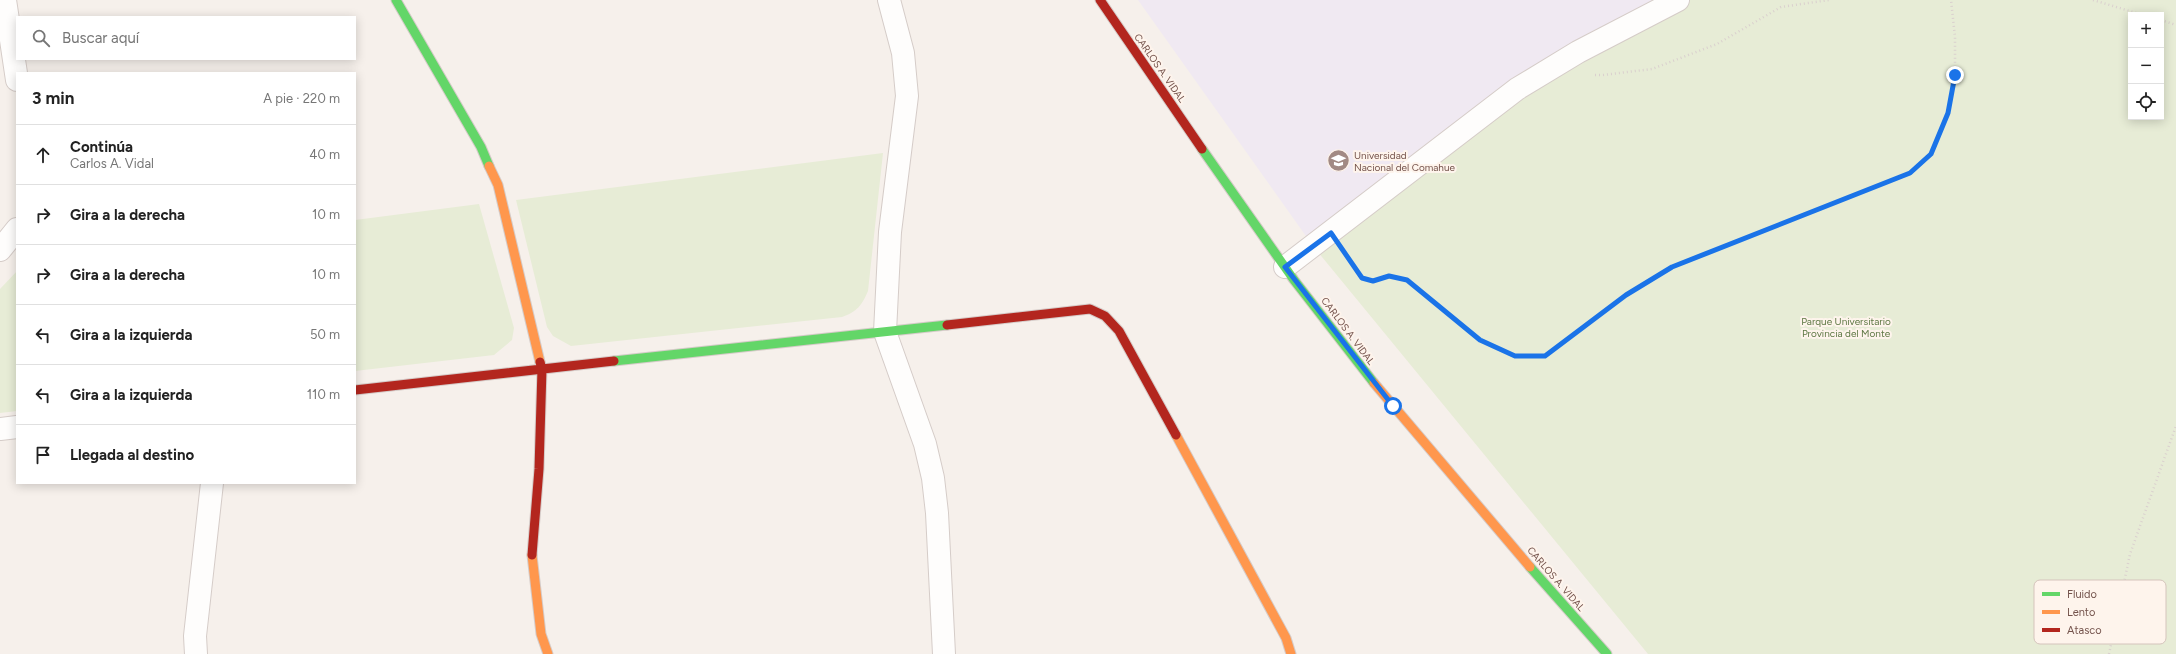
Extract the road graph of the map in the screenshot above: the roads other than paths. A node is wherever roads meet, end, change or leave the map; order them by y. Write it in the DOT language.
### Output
graph roads {
  1 [pos="5,0"];
  2 [pos="396,0"];
  3 [pos="889,0"];
  4 [pos="1100,0"];
  5 [pos="1678,0"];
  6 [pos="16,73"];
  7 [pos="16,230"];
  8 [pos="0,250"];
  9 [pos="1285,267"];
  10 [pos="885,332"];
  11 [pos="542,369"];
  12 [pos="356,390"];
  13 [pos="16,427"];
  14 [pos="0,428"];
  15 [pos="212,484"];
  16 [pos="196,654"];
  17 [pos="548,654"];
  18 [pos="944,654"];
  19 [pos="1291,654"];
  20 [pos="1607,654"];
  1 -- 6 [label="street"];
  2 -- 11 [label="street"];
  3 -- 10 [label="street"];
  4 -- 9 [label="street, CARLOS A. VIDAL"];
  5 -- 9 [label="street"];
  7 -- 8 [label="street"];
  9 -- 20 [label="street, CARLOS A. VIDAL"];
  10 -- 11 [label="street"];
  10 -- 18 [label="street"];
  10 -- 19 [label="street"];
  11 -- 12 [label="street"];
  11 -- 17 [label="street"];
  13 -- 14 [label="street"];
  15 -- 16 [label="street"];
}
